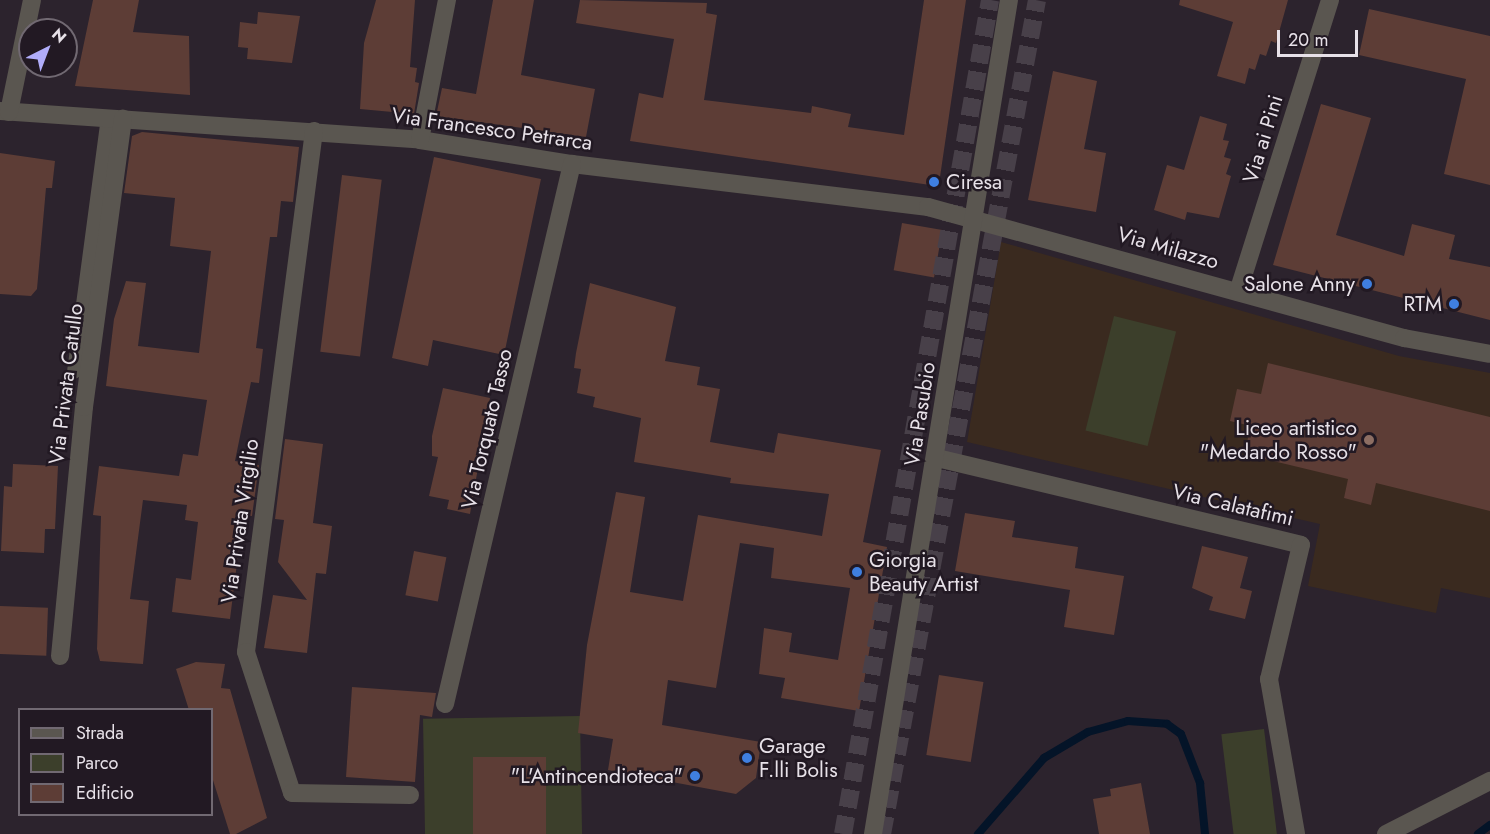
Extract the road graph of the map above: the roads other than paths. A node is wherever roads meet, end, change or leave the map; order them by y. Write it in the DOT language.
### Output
graph roads {
  1 [pos="33,0"];
  2 [pos="447,0"];
  3 [pos="1010,0"];
  4 [pos="1330,0"];
  5 [pos="5,111"];
  6 [pos="116,119"];
  7 [pos="314,131"];
  8 [pos="420,140"];
  9 [pos="572,165"];
  10 [pos="974,217"];
  11 [pos="1238,292"];
  12 [pos="1490,354"];
  13 [pos="74,372"];
  14 [pos="937,458"];
  15 [pos="60,656"];
  16 [pos="445,704"];
  17 [pos="1490,781"];
  18 [pos="410,795"];
  19 [pos="873,834"];
  20 [pos="1296,834"];
  21 [pos="1386,834"];
  1 -- 5 [label="street"];
  2 -- 8 [label="street"];
  3 -- 10 [label="street, Via Pasubio"];
  4 -- 11 [label="street, Via ai Pini"];
  5 -- 6 [label="street, Via Francesco Petrarca"];
  6 -- 7 [label="street, Via Francesco Petrarca"];
  6 -- 13 [label="lane"];
  6 -- 15 [label="street, Via Privata Catullo"];
  7 -- 8 [label="street, Via Francesco Petrarca"];
  7 -- 18 [label="street, Via Privata Virgilio"];
  8 -- 9 [label="street, Via Francesco Petrarca"];
  9 -- 10 [label="street, Via Francesco Petrarca"];
  9 -- 16 [label="street, Via Torquato Tasso"];
  10 -- 11 [label="street, Via Milazzo"];
  10 -- 14 [label="street, Via Pasubio"];
  11 -- 12 [label="street, Via Milazzo"];
  14 -- 19 [label="street, Via Pasubio"];
  14 -- 20 [label="street, Via Calatafimi"];
  17 -- 21 [label="street"];
}
